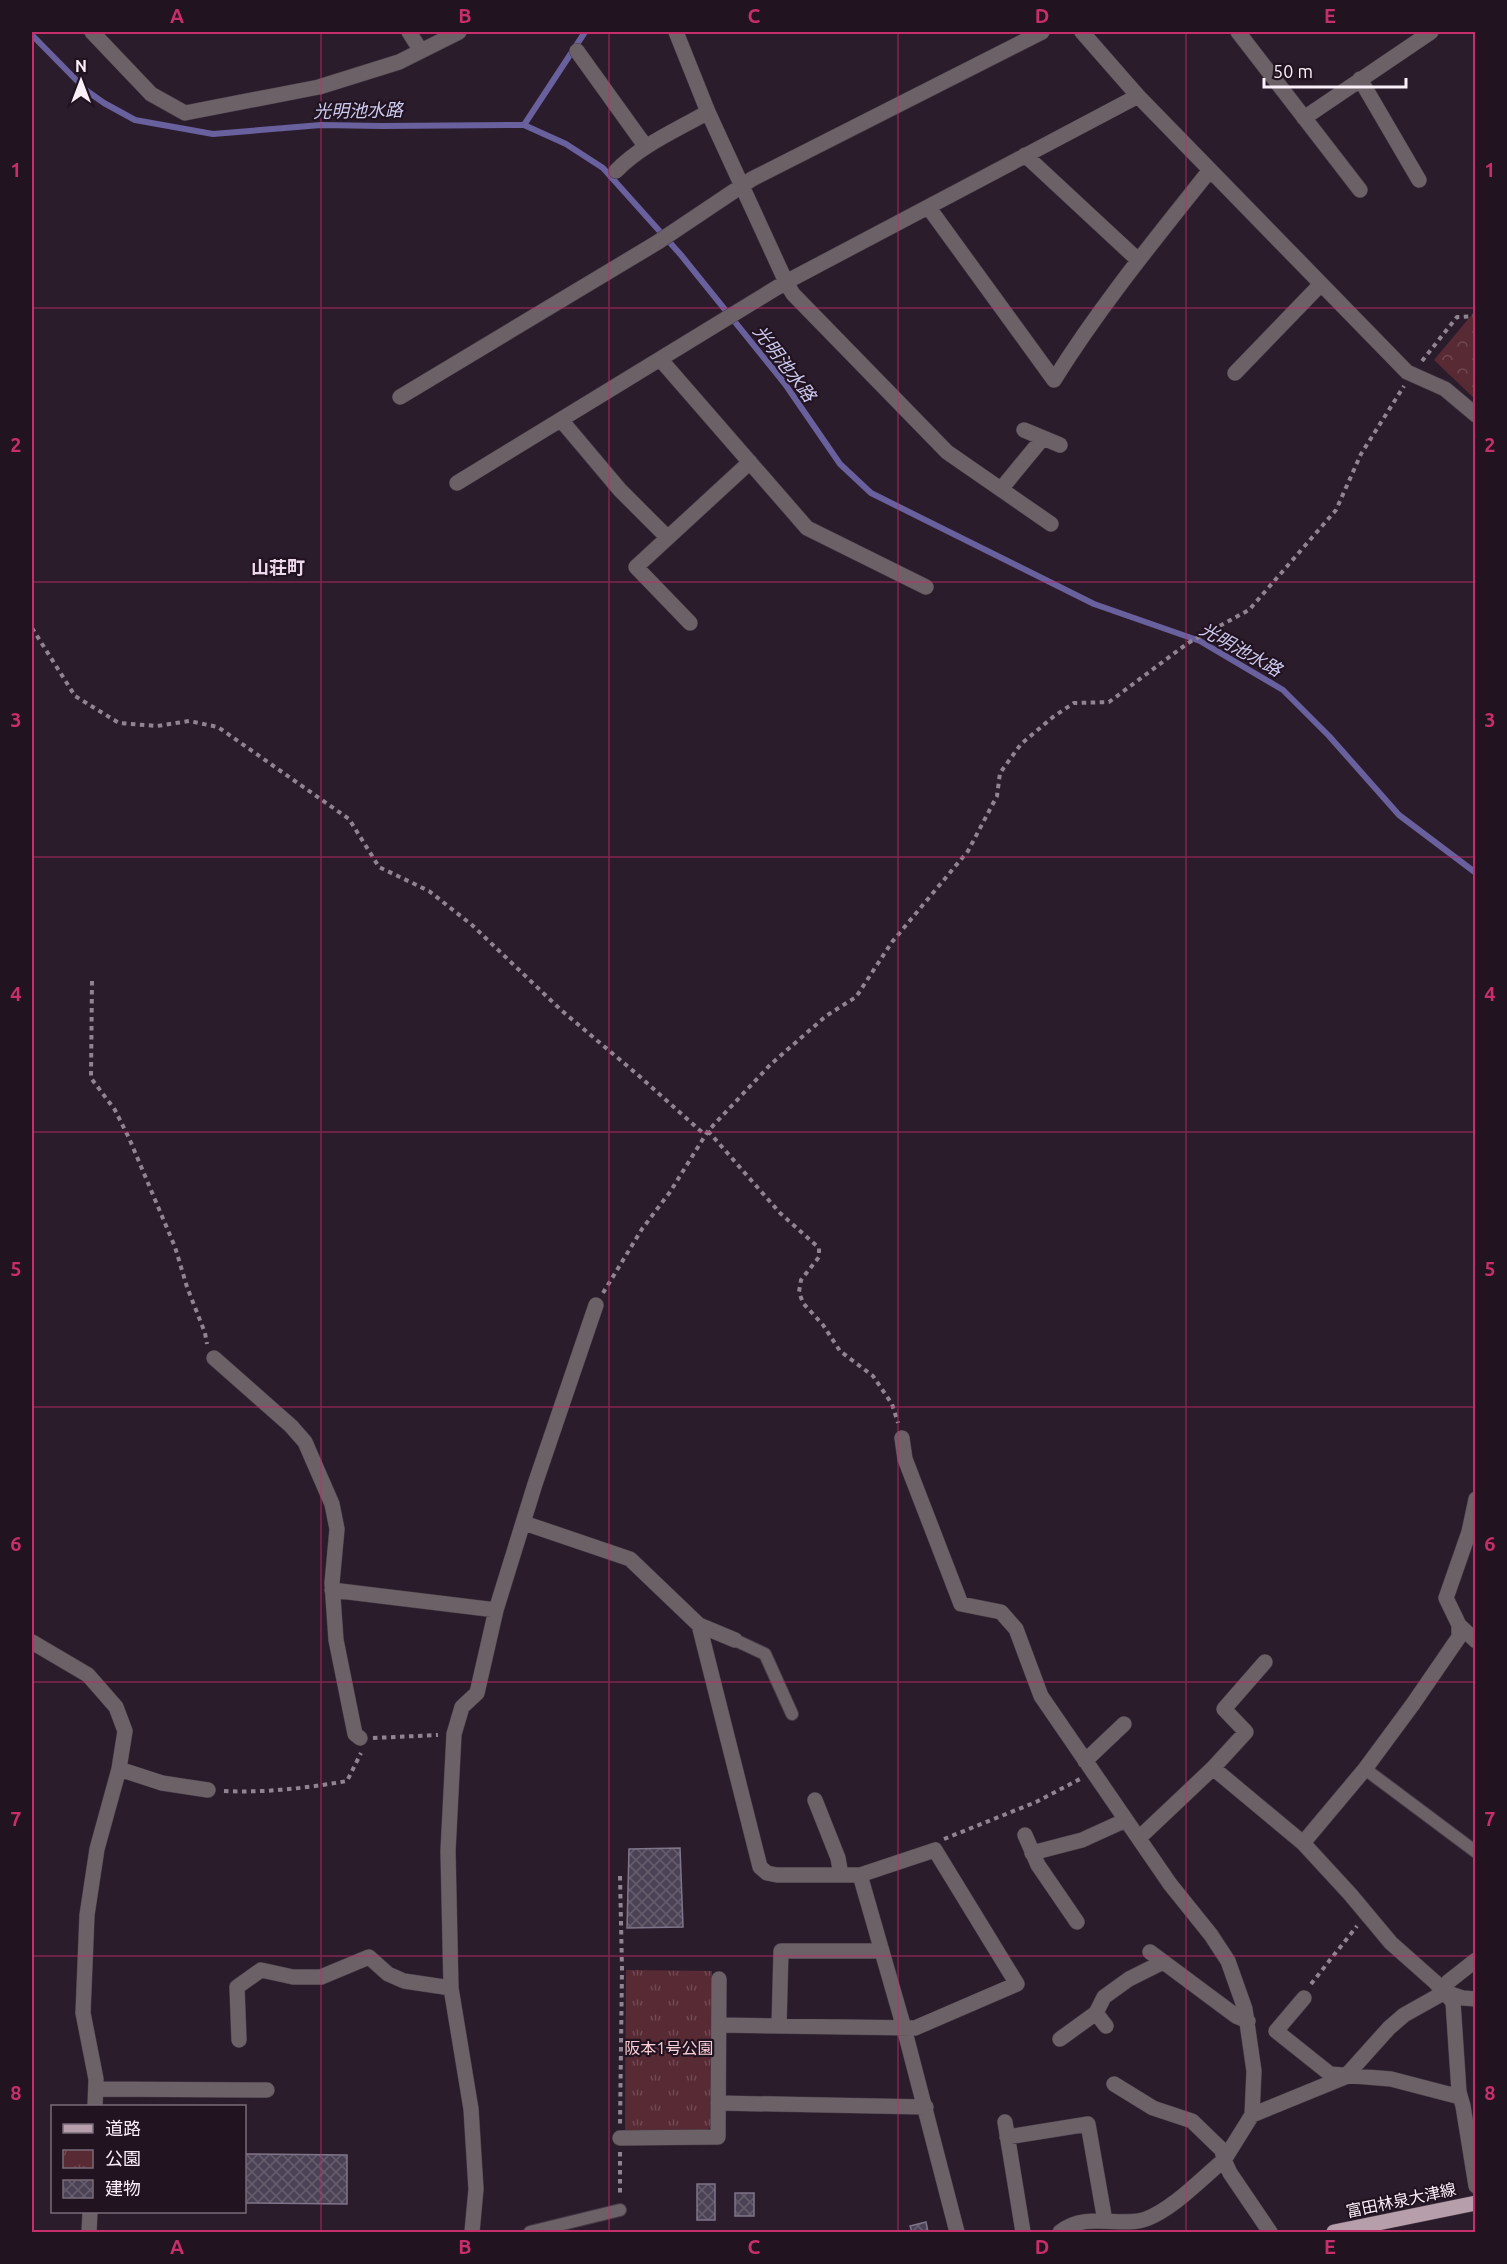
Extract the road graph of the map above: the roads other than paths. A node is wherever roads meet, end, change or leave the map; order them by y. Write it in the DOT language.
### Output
graph roads {
  1 [pos="92,32"];
  2 [pos="409,32"];
  3 [pos="459,32"];
  4 [pos="676,32"];
  5 [pos="1042,32"];
  6 [pos="1082,32"];
  7 [pos="1238,32"];
  8 [pos="1431,32"];
  9 [pos="421,51"];
  10 [pos="577,51"];
  11 [pos="1360,79"];
  12 [pos="1138,96"];
  13 [pos="708,111"];
  14 [pos="1304,118"];
  15 [pos="646,147"];
  16 [pos="1025,155"];
  17 [pos="1210,170"];
  18 [pos="616,171"];
  19 [pos="1419,180"];
  20 [pos="742,186"];
  21 [pos="1360,190"];
  22 [pos="929,208"];
  23 [pos="1138,260"];
  24 [pos="786,282"];
  25 [pos="1321,284"];
  26 [pos="660,359"];
  27 [pos="1235,374"];
  28 [pos="400,397"];
  29 [pos="1476,415"];
  30 [pos="561,420"];
  31 [pos="1024,430"];
  32 [pos="1043,438"];
  33 [pos="1060,445"];
  34 [pos="750,462"];
  35 [pos="457,483"];
  36 [pos="1001,489"];
  37 [pos="1051,524"];
  38 [pos="668,537"];
  39 [pos="926,587"];
  40 [pos="690,623"];
  41 [pos="596,1305"];
  42 [pos="214,1358"];
  43 [pos="902,1438"];
  44 [pos="1476,1499"];
  45 [pos="524,1522"];
  46 [pos="332,1590"];
  47 [pos="496,1610"];
  48 [pos="699,1625"];
  49 [pos="1459,1625"];
  50 [pos="735,1640"];
  51 [pos="1476,1641"];
  52 [pos="32,1642"];
  53 [pos="1265,1662"];
  54 [pos="792,1714"];
  55 [pos="1124,1724"];
  56 [pos="360,1738"];
  57 [pos="1090,1767"];
  58 [pos="1213,1768"];
  59 [pos="119,1769"];
  60 [pos="1365,1769"];
  61 [pos="208,1790"];
  62 [pos="815,1800"];
  63 [pos="1126,1820"];
  64 [pos="1025,1835"];
  65 [pos="1139,1838"];
  66 [pos="1303,1844"];
  67 [pos="1476,1851"];
  68 [pos="1032,1853"];
  69 [pos="841,1875"];
  70 [pos="860,1875"];
  71 [pos="1077,1922"];
  72 [pos="882,1951"];
  73 [pos="1150,1952"];
  74 [pos="1476,1959"];
  75 [pos="1163,1962"];
  76 [pos="719,1980"];
  77 [pos="451,1988"];
  78 [pos="1445,1992"];
  79 [pos="1304,1998"];
  80 [pos="1476,1999"];
  81 [pos="1096,2013"];
  82 [pos="1248,2021"];
  83 [pos="719,2025"];
  84 [pos="779,2026"];
  85 [pos="1106,2026"];
  86 [pos="904,2028"];
  87 [pos="1060,2039"];
  88 [pos="239,2040"];
  89 [pos="1345,2076"];
  90 [pos="1126,2086"];
  91 [pos="96,2089"];
  92 [pos="267,2090"];
  93 [pos="1460,2097"];
  94 [pos="718,2103"];
  95 [pos="95,2105"];
  96 [pos="926,2107"];
  97 [pos="1252,2115"];
  98 [pos="620,2138"];
  99 [pos="1224,2160"];
  100 [pos="1476,2186"];
  101 [pos="1476,2203"];
  102 [pos="620,2210"];
  103 [pos="90,2213"];
  104 [pos="1105,2221"];
  105 [pos="89,2232"];
  106 [pos="472,2232"];
  107 [pos="530,2232"];
  108 [pos="957,2232"];
  109 [pos="1023,2232"];
  110 [pos="1060,2232"];
  111 [pos="1270,2232"];
  112 [pos="1334,2232"];
  1 -- 9 [label="street"];
  2 -- 9 [label="street"];
  3 -- 9 [label="street"];
  4 -- 13 [label="street"];
  5 -- 20 [label="street"];
  6 -- 12 [label="street"];
  7 -- 14 [label="street"];
  8 -- 11 [label="street"];
  10 -- 15 [label="street"];
  11 -- 14 [label="street"];
  11 -- 19 [label="street"];
  12 -- 16 [label="street"];
  12 -- 17 [label="street"];
  13 -- 15 [label="street"];
  13 -- 20 [label="street"];
  14 -- 21 [label="street"];
  15 -- 18 [label="street"];
  16 -- 22 [label="street"];
  16 -- 23 [label="street"];
  17 -- 23 [label="street"];
  17 -- 25 [label="street"];
  20 -- 24 [label="street"];
  20 -- 28 [label="street"];
  22 -- 23 [label="street"];
  22 -- 24 [label="street"];
  24 -- 26 [label="street"];
  24 -- 36 [label="street"];
  25 -- 27 [label="street"];
  25 -- 29 [label="street"];
  26 -- 30 [label="street"];
  26 -- 34 [label="street"];
  30 -- 35 [label="street"];
  30 -- 38 [label="street"];
  31 -- 32 [label="street"];
  32 -- 33 [label="street"];
  32 -- 36 [label="street"];
  34 -- 38 [label="street"];
  34 -- 39 [label="street"];
  36 -- 37 [label="street"];
  38 -- 40 [label="street"];
  41 -- 45 [label="street"];
  42 -- 46 [label="street"];
  43 -- 57 [label="street"];
  44 -- 49 [label="street"];
  45 -- 47 [label="street"];
  45 -- 48 [label="street"];
  46 -- 47 [label="street"];
  46 -- 56 [label="street"];
  47 -- 77 [label="street"];
  48 -- 50 [label="street"];
  48 -- 69 [label="street"];
  49 -- 51 [label="street"];
  49 -- 60 [label="street"];
  50 -- 54 [label="lane"];
  52 -- 59 [label="street"];
  53 -- 58 [label="street"];
  55 -- 57 [label="street"];
  57 -- 63 [label="street"];
  58 -- 65 [label="street"];
  58 -- 66 [label="street"];
  59 -- 61 [label="street"];
  59 -- 91 [label="street"];
  60 -- 66 [label="street"];
  60 -- 67 [label="lane"];
  62 -- 69 [label="street"];
  63 -- 65 [label="street"];
  63 -- 68 [label="street"];
  64 -- 68 [label="street"];
  65 -- 82 [label="street"];
  66 -- 78 [label="street"];
  68 -- 71 [label="street"];
  69 -- 70 [label="street"];
  70 -- 72 [label="street"];
  70 -- 86 [label="street"];
  72 -- 84 [label="street"];
  72 -- 86 [label="street"];
  73 -- 75 [label="street"];
  74 -- 78 [label="street"];
  75 -- 81 [label="street"];
  75 -- 82 [label="street"];
  76 -- 83 [label="street"];
  77 -- 88 [label="street"];
  77 -- 106 [label="street"];
  78 -- 80 [label="street"];
  78 -- 89 [label="street"];
  78 -- 93 [label="street"];
  79 -- 89 [label="street"];
  81 -- 85 [label="street"];
  81 -- 87 [label="street"];
  82 -- 97 [label="street"];
  83 -- 84 [label="street"];
  83 -- 94 [label="street"];
  84 -- 86 [label="street"];
  86 -- 96 [label="street"];
  89 -- 93 [label="street"];
  89 -- 97 [label="street"];
  90 -- 99 [label="street"];
  91 -- 92 [label="street"];
  91 -- 95 [label="street"];
  93 -- 100 [label="street"];
  94 -- 96 [label="street"];
  94 -- 98 [label="street"];
  96 -- 108 [label="street"];
  97 -- 99 [label="street"];
  99 -- 104 [label="street"];
  99 -- 111 [label="street"];
  101 -- 112 [label="main road, 富田林泉大津線"];
  102 -- 107 [label="lane"];
  103 -- 105 [label="street"];
  104 -- 109 [label="street"];
  104 -- 110 [label="street"];
}
